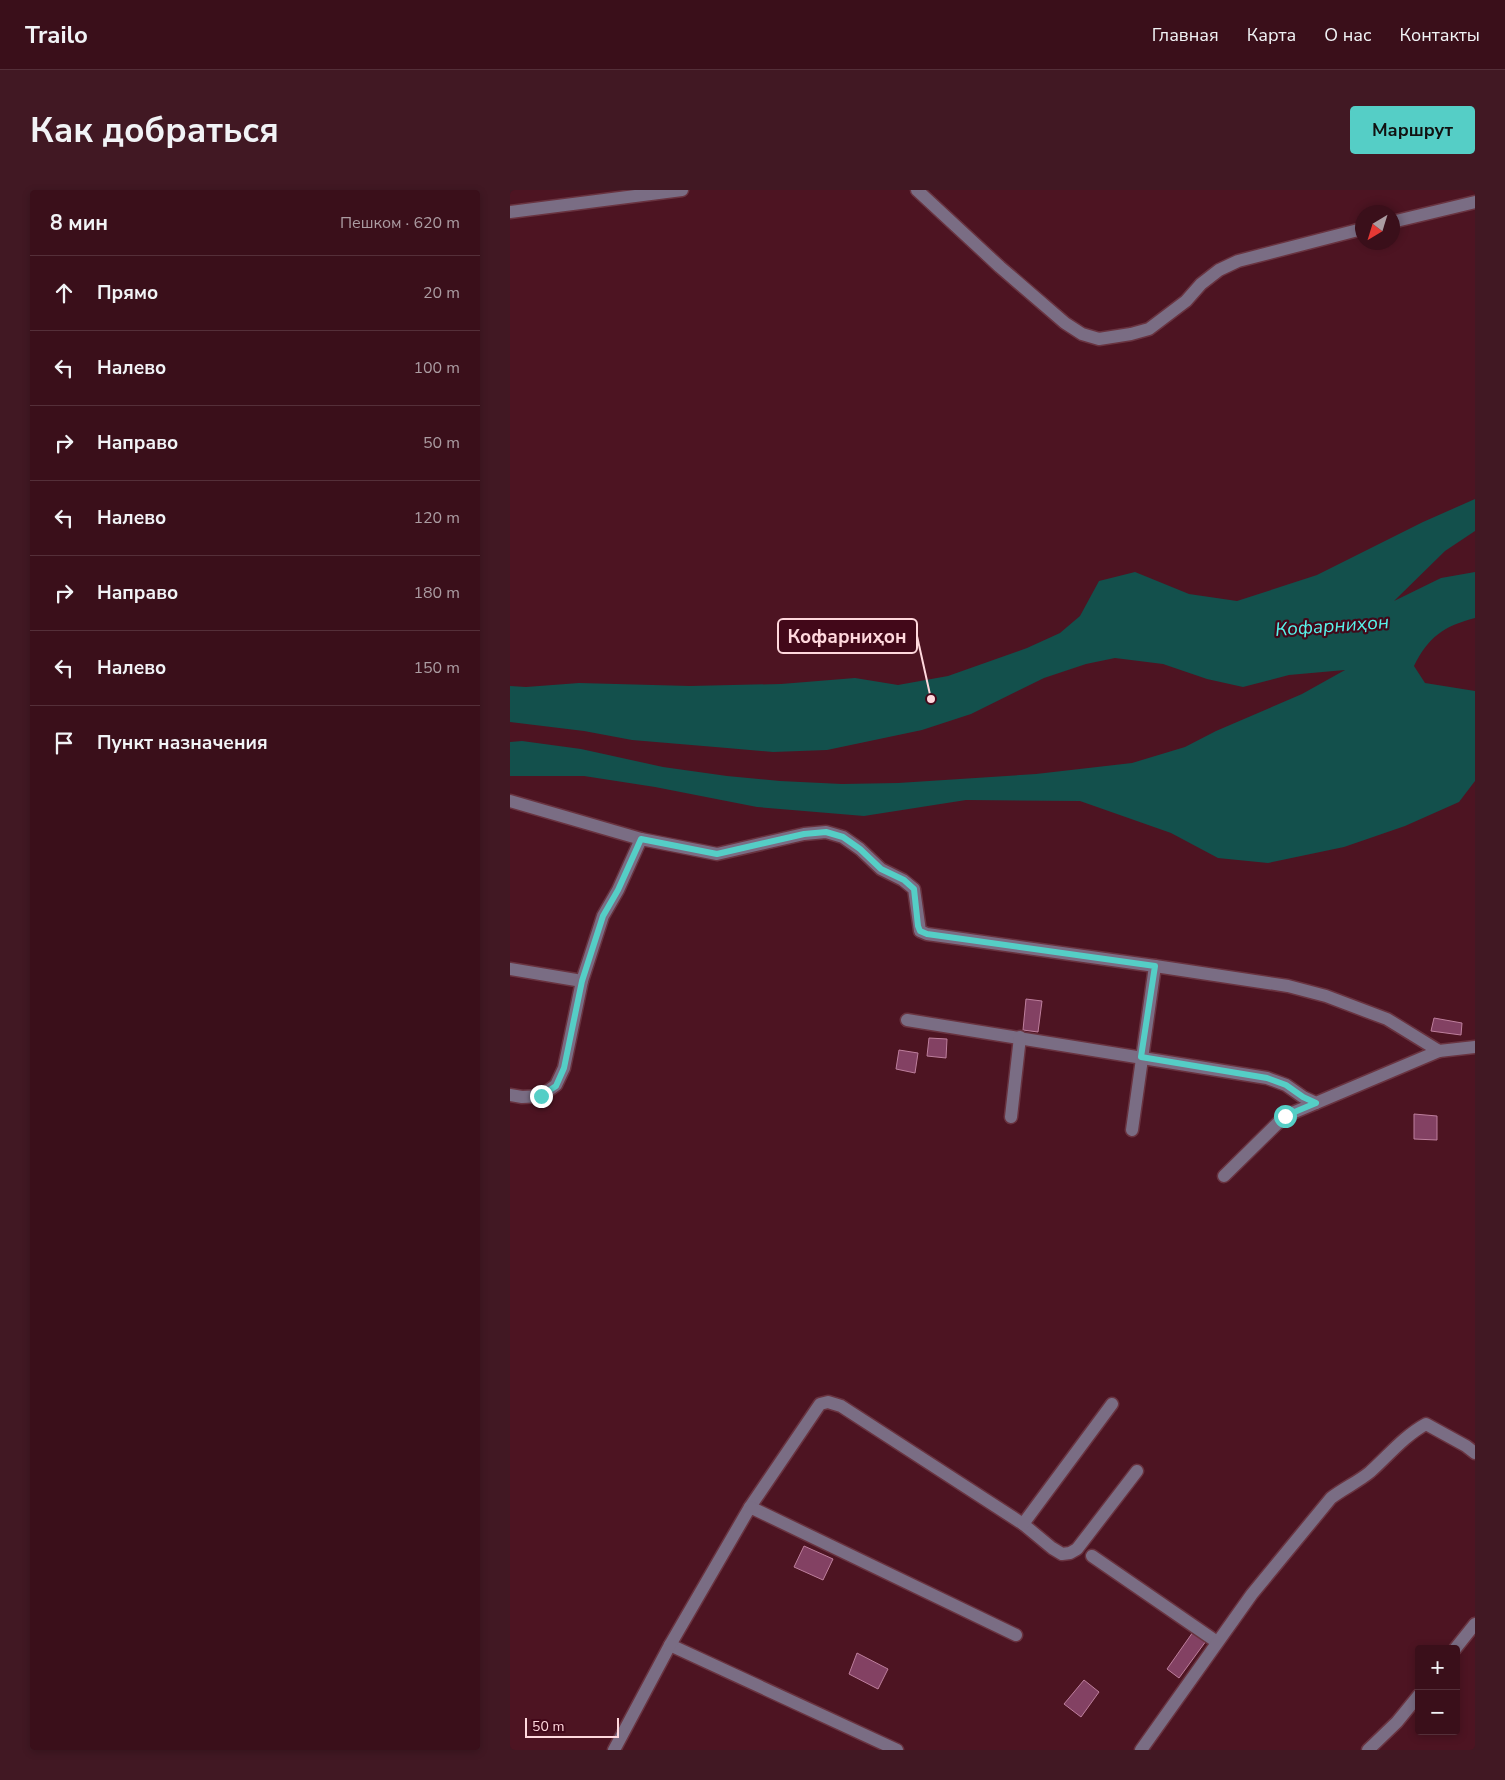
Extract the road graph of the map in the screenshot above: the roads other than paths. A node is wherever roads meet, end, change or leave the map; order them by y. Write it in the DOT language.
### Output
graph roads {
  1 [pos="682,190"];
  2 [pos="917,190"];
  3 [pos="1475,202"];
  4 [pos="510,212"];
  5 [pos="1400,220"];
  6 [pos="1355,232"];
  7 [pos="510,801"];
  8 [pos="641,839"];
  9 [pos="1155,966"];
  10 [pos="510,970"];
  11 [pos="582,981"];
  12 [pos="907,1020"];
  13 [pos="1020,1037"];
  14 [pos="1475,1046"];
  15 [pos="1438,1051"];
  16 [pos="1141,1057"];
  17 [pos="510,1094"];
  18 [pos="1316,1103"];
  19 [pos="1011,1117"];
  20 [pos="1132,1130"];
  21 [pos="1224,1176"];
  22 [pos="1112,1404"];
  23 [pos="1475,1453"];
  24 [pos="1137,1471"];
  25 [pos="750,1507"];
  26 [pos="1023,1524"];
  27 [pos="1092,1556"];
  28 [pos="1475,1624"];
  29 [pos="1016,1636"];
  30 [pos="1217,1642"];
  31 [pos="670,1645"];
  32 [pos="1458,1645"];
  33 [pos="1415,1700"];
  34 [pos="614,1750"];
  35 [pos="897,1750"];
  36 [pos="1141,1750"];
  37 [pos="1368,1750"];
  1 -- 4 [label="street"];
  2 -- 6 [label="street"];
  3 -- 5 [label="street"];
  7 -- 8 [label="street"];
  8 -- 9 [label="street"];
  8 -- 11 [label="street"];
  9 -- 15 [label="street"];
  9 -- 16 [label="street"];
  10 -- 11 [label="street"];
  11 -- 17 [label="street"];
  12 -- 13 [label="street"];
  13 -- 16 [label="street"];
  13 -- 19 [label="street"];
  14 -- 15 [label="street"];
  15 -- 18 [label="street"];
  16 -- 18 [label="street"];
  16 -- 20 [label="street"];
  18 -- 21 [label="street"];
  22 -- 26 [label="street"];
  23 -- 30 [label="street"];
  24 -- 26 [label="street"];
  25 -- 26 [label="street"];
  25 -- 29 [label="street"];
  25 -- 31 [label="street"];
  27 -- 30 [label="street"];
  28 -- 32 [label="street"];
  30 -- 36 [label="street"];
  31 -- 34 [label="street"];
  31 -- 35 [label="street"];
  33 -- 37 [label="street"];
}
